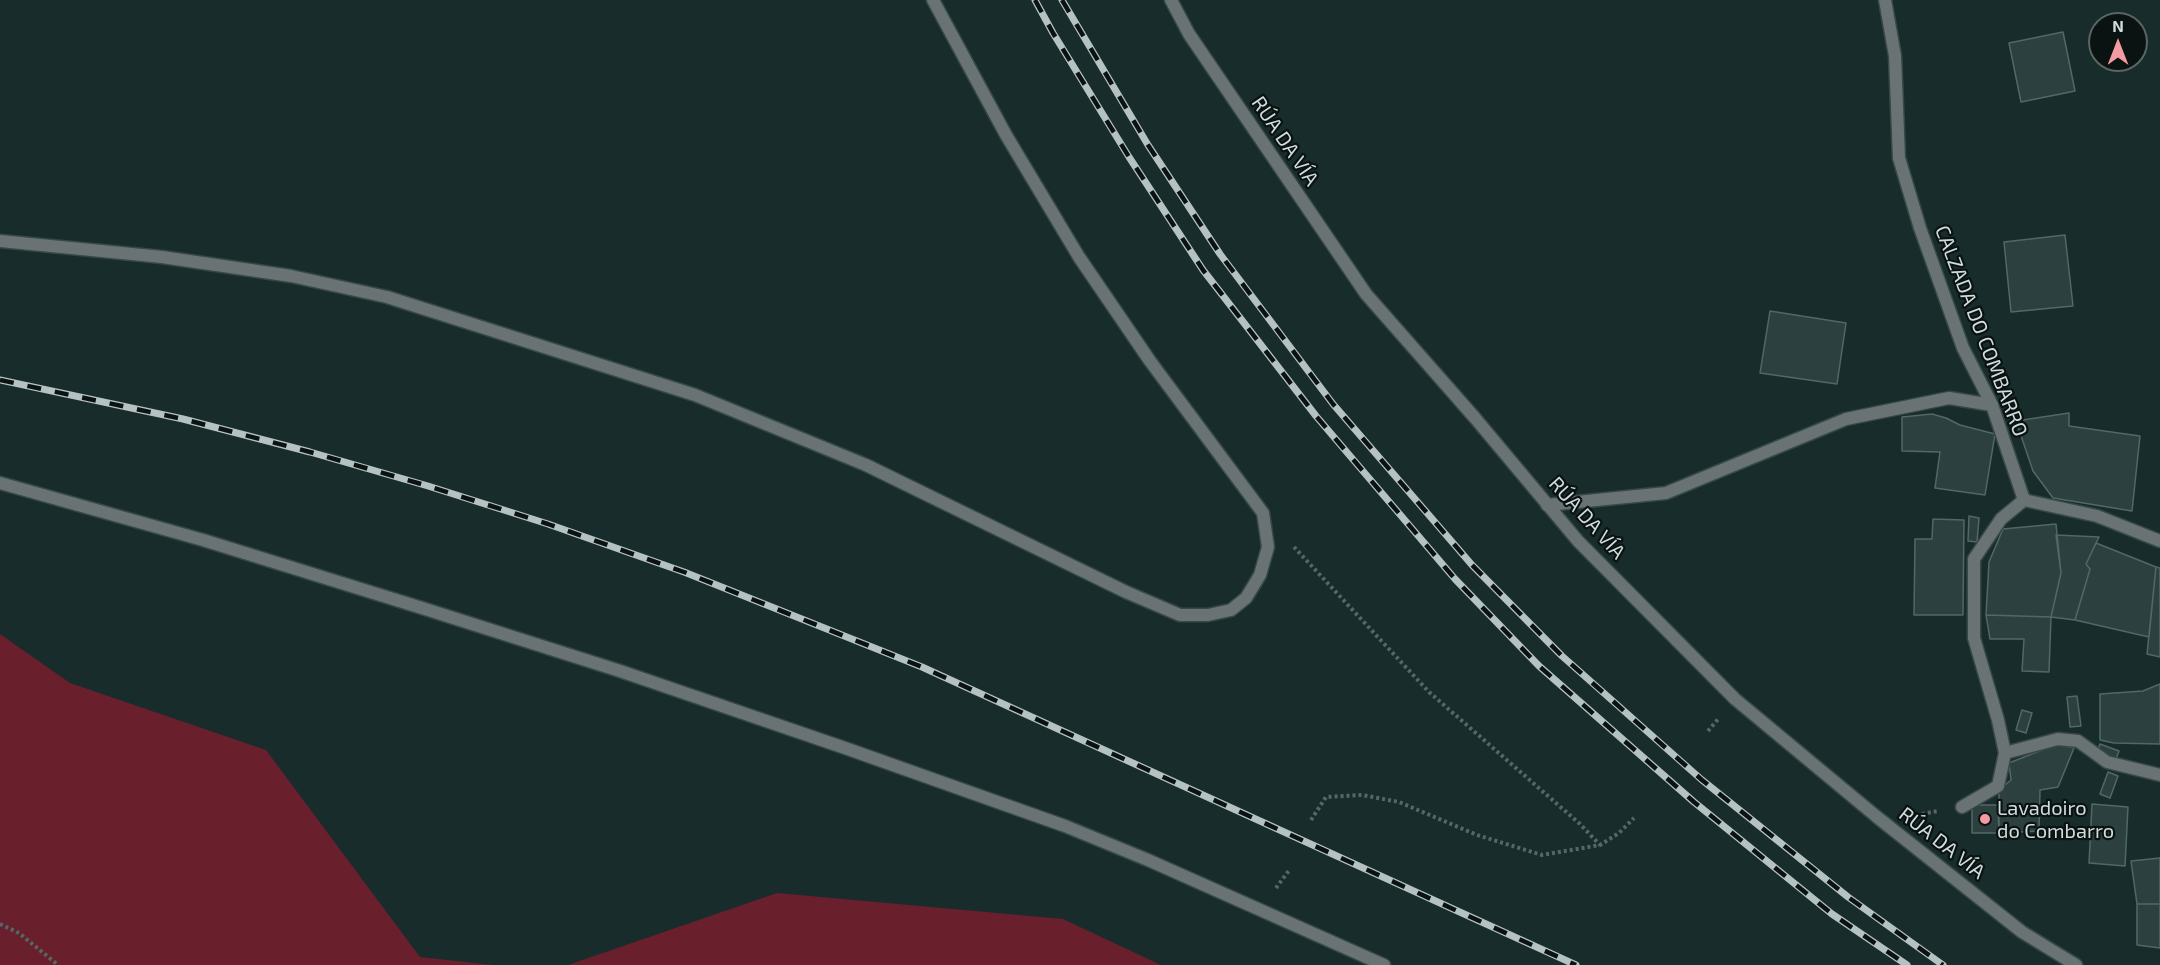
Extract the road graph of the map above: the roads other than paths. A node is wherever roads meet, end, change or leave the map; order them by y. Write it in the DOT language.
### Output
graph roads {
  1 [pos="933,0"];
  2 [pos="1171,0"];
  3 [pos="1885,0"];
  4 [pos="0,241"];
  5 [pos="1992,405"];
  6 [pos="0,483"];
  7 [pos="2024,500"];
  8 [pos="1547,505"];
  9 [pos="2160,541"];
  10 [pos="2005,753"];
  11 [pos="2160,775"];
  12 [pos="1962,807"];
  13 [pos="1384,965"];
  14 [pos="2076,965"];
  1 -- 4 [label="street"];
  2 -- 8 [label="street, RÚA DA VÍA"];
  3 -- 5 [label="street, CALZADA DO COMBARRO"];
  5 -- 7 [label="street, CALZADA DO COMBARRO"];
  5 -- 8 [label="street"];
  6 -- 13 [label="street"];
  7 -- 9 [label="street"];
  7 -- 10 [label="street"];
  8 -- 14 [label="street, RÚA DA VÍA"];
  10 -- 11 [label="street"];
  10 -- 12 [label="street"];
}
